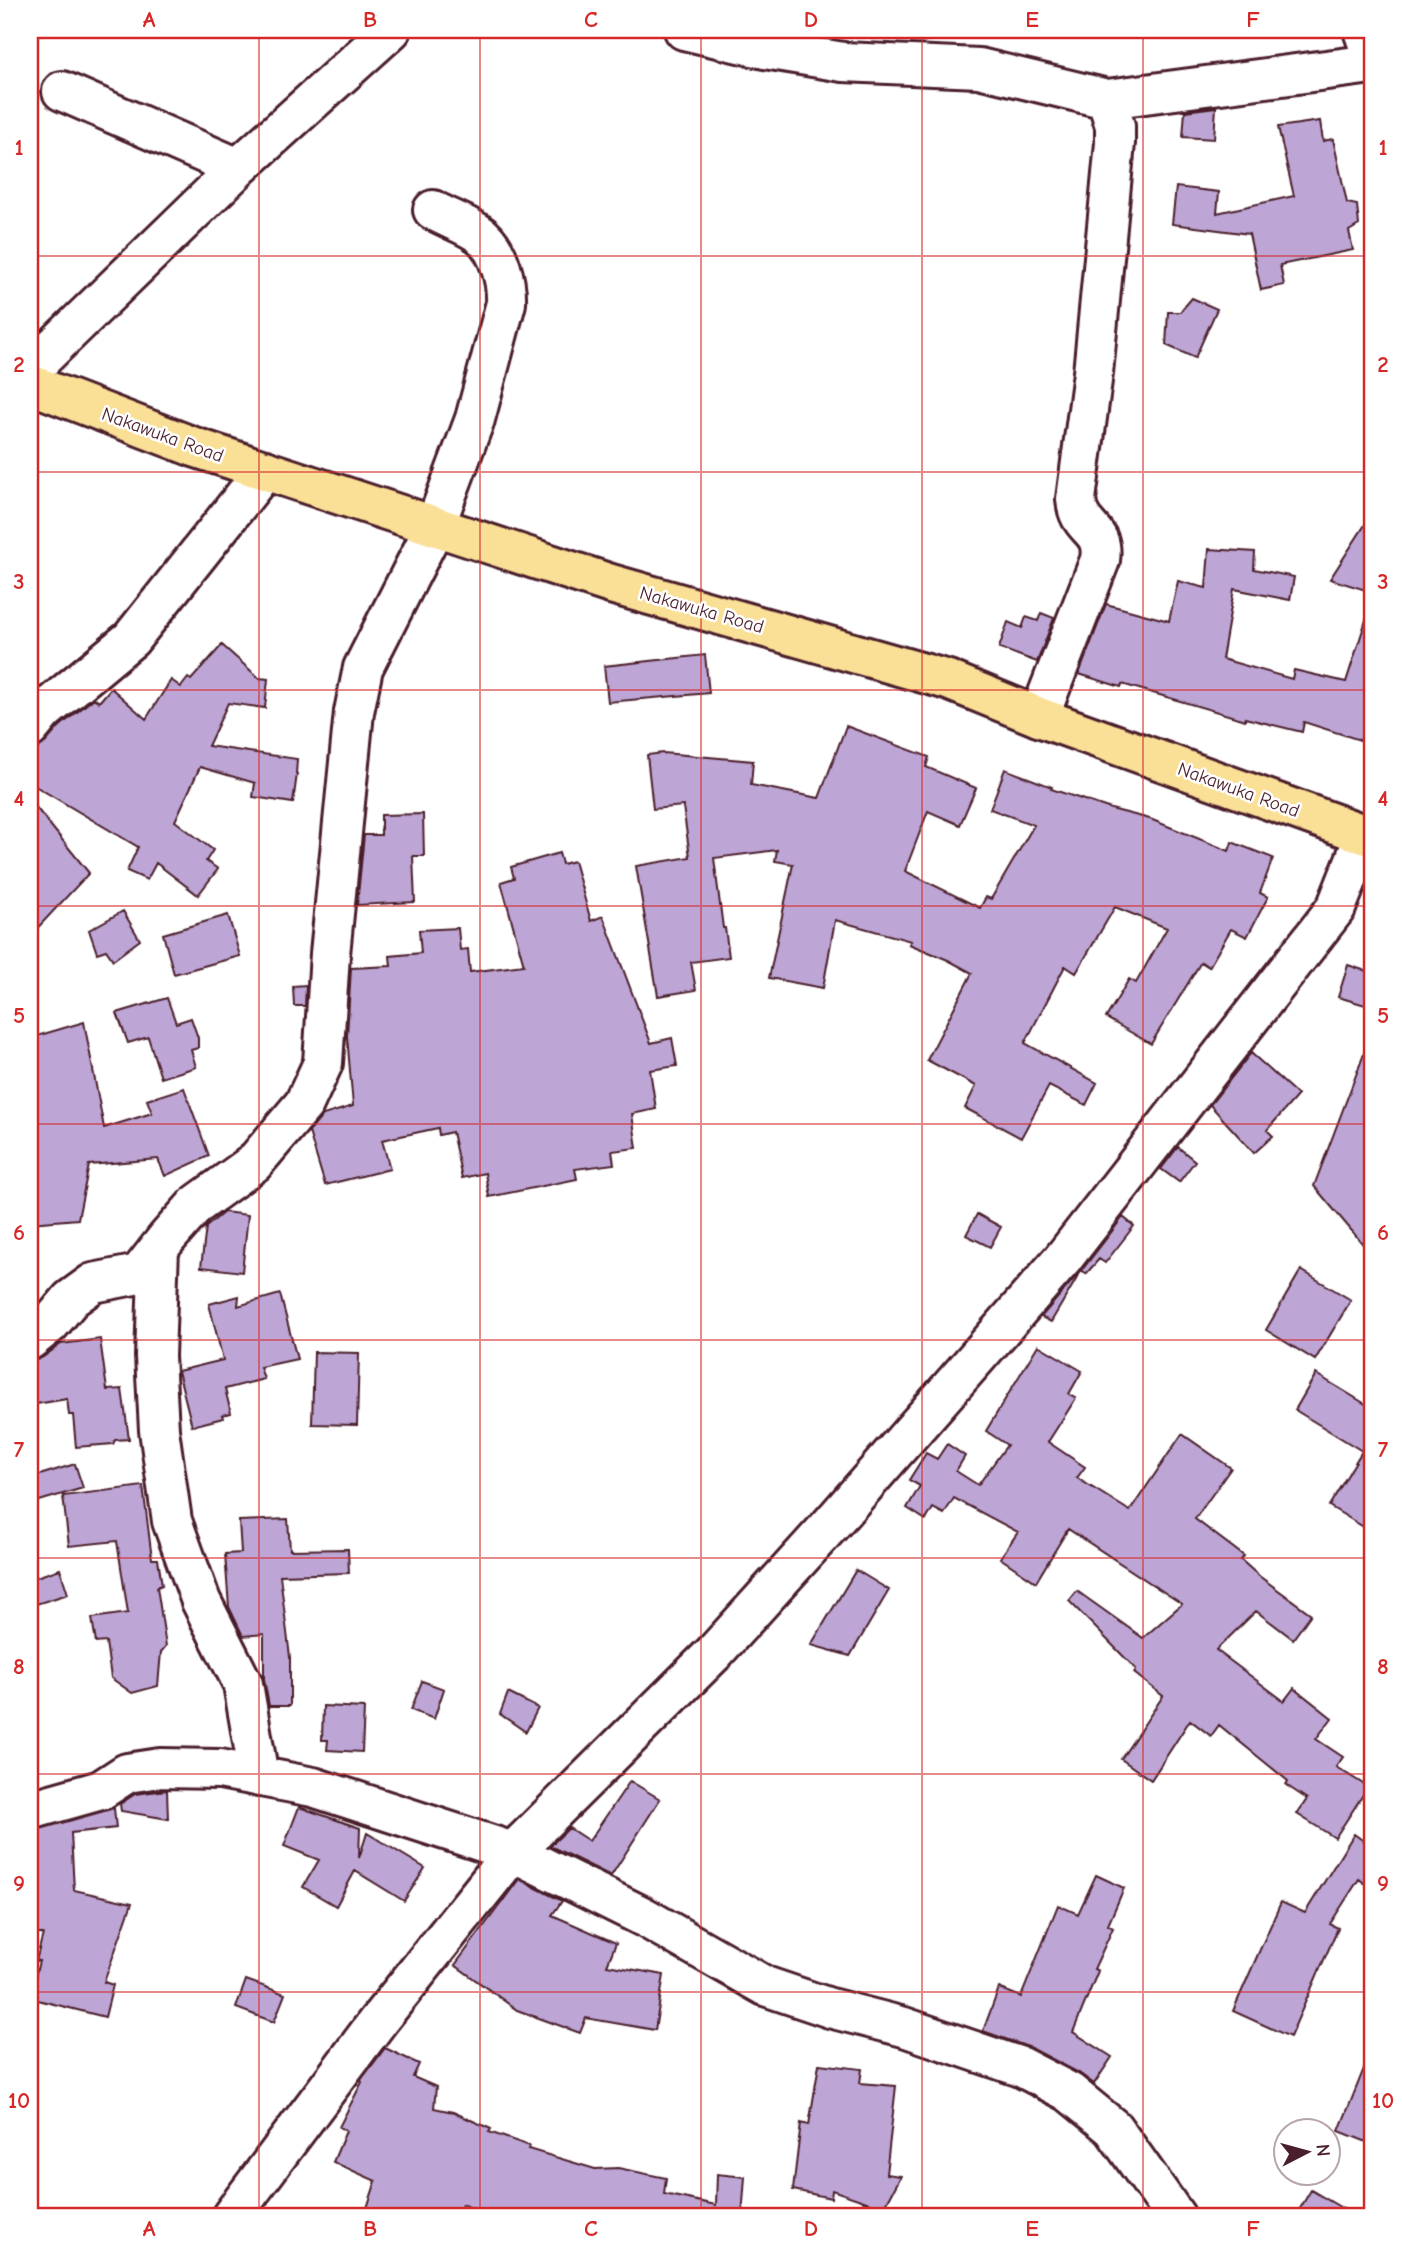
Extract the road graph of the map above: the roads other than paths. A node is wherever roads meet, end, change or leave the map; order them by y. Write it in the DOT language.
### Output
graph roads {
  1 [pos="391,30"];
  2 [pos="684,30"];
  3 [pos="1363,30"];
  4 [pos="768,39"];
  5 [pos="1372,55"];
  6 [pos="1372,64"];
  7 [pos="62,91"];
  8 [pos="1107,99"];
  9 [pos="238,168"];
  10 [pos="433,211"];
  11 [pos="30,370"];
  12 [pos="30,384"];
  13 [pos="265,470"];
  14 [pos="435,526"];
  15 [pos="1039,717"];
  16 [pos="30,728"];
  17 [pos="1369,836"];
  18 [pos="159,1248"];
  19 [pos="30,1340"];
  20 [pos="259,1777"];
  21 [pos="30,1810"];
  22 [pos="513,1852"];
  23 [pos="232,2217"];
  24 [pos="1176,2217"];
  1 -- 9 [label="street"];
  2 -- 4 [label="street"];
  3 -- 5 [label="street"];
  4 -- 8 [label="street"];
  6 -- 8 [label="street"];
  7 -- 9 [label="street"];
  8 -- 15 [label="street"];
  9 -- 11 [label="street"];
  10 -- 14 [label="street"];
  12 -- 13 [label="main road, Nakawuka Road"];
  13 -- 14 [label="main road, Nakawuka Road"];
  13 -- 16 [label="street"];
  14 -- 15 [label="main road, Nakawuka Road"];
  14 -- 18 [label="street"];
  15 -- 17 [label="main road, Nakawuka Road"];
  17 -- 22 [label="street"];
  18 -- 19 [label="street"];
  18 -- 20 [label="street"];
  20 -- 21 [label="street"];
  20 -- 22 [label="street"];
  22 -- 23 [label="street"];
  22 -- 24 [label="street"];
}
